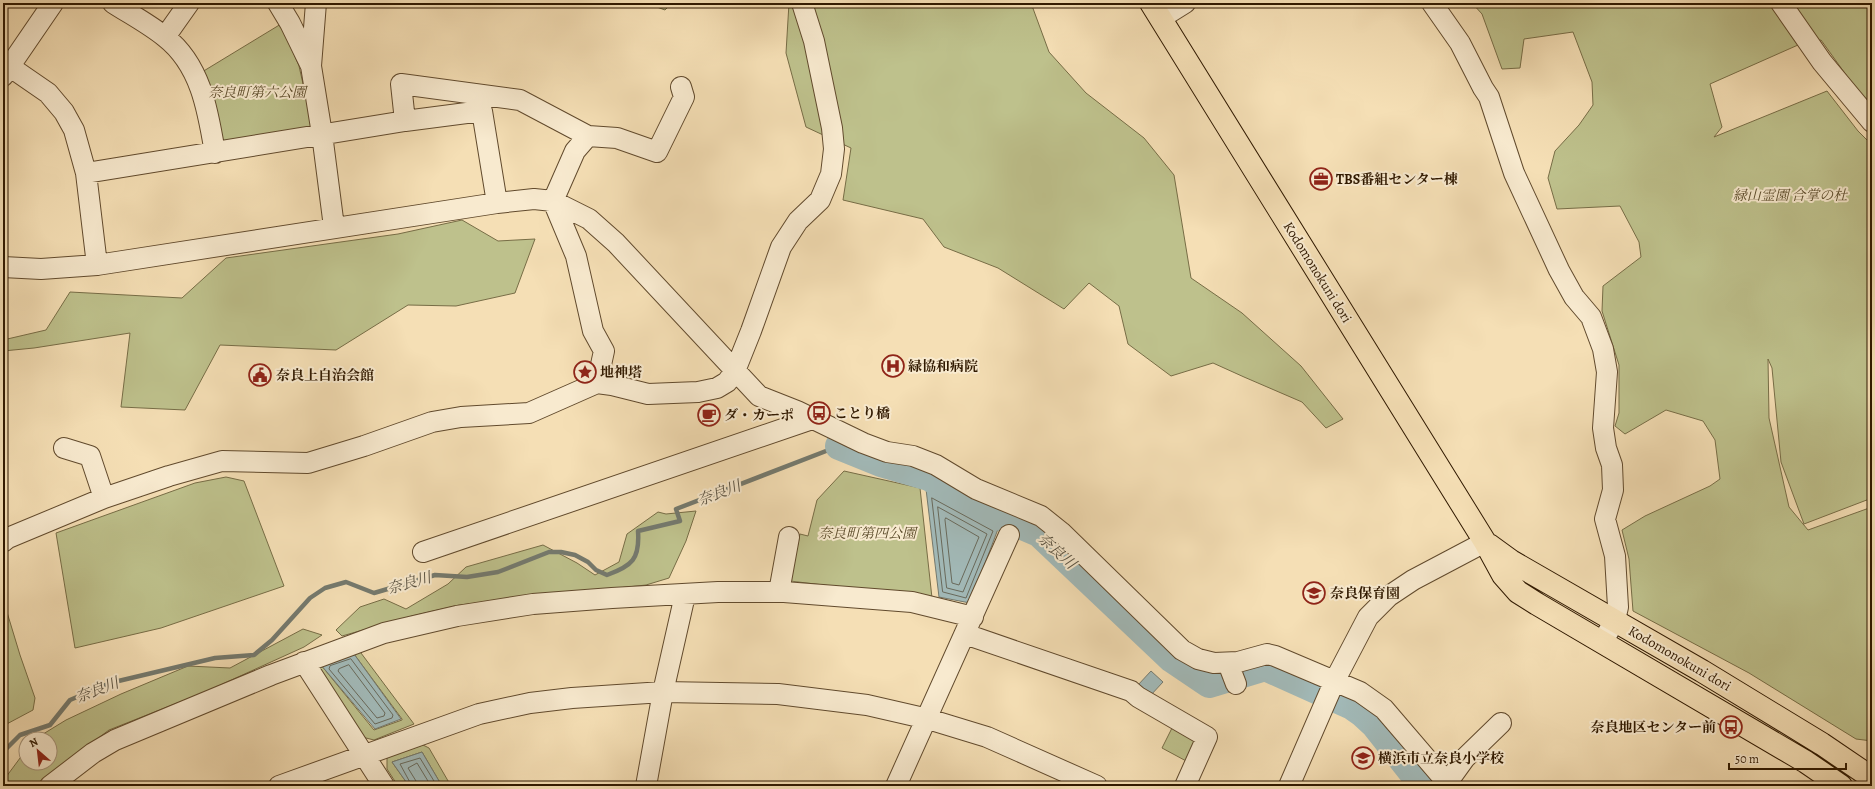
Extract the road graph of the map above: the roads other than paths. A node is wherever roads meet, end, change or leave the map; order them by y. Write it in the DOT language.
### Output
graph roads {
  1 [pos="53,3"];
  2 [pos="113,3"];
  3 [pos="189,3"];
  4 [pos="278,3"];
  5 [pos="316,3"];
  6 [pos="802,3"];
  7 [pos="1185,3"];
  8 [pos="1432,3"];
  9 [pos="1781,3"];
  10 [pos="1156,11"];
  11 [pos="165,37"];
  12 [pos="311,66"];
  13 [pos="5,68"];
  14 [pos="681,87"];
  15 [pos="405,121"];
  16 [pos="1872,122"];
  17 [pos="322,134"];
  18 [pos="588,136"];
  19 [pos="216,153"];
  20 [pos="86,173"];
  21 [pos="553,201"];
  22 [pos="497,203"];
  23 [pos="334,228"];
  24 [pos="97,265"];
  25 [pos="3,267"];
  26 [pos="735,371"];
  27 [pos="597,383"];
  28 [pos="812,418"];
  29 [pos="64,448"];
  30 [pos="104,498"];
  31 [pos="1009,535"];
  32 [pos="789,537"];
  33 [pos="3,542"];
  34 [pos="1485,542"];
  35 [pos="423,552"];
  36 [pos="778,592"];
  37 [pos="685,595"];
  38 [pos="1615,620"];
  39 [pos="969,626"];
  40 [pos="1603,641"];
  41 [pos="304,662"];
  42 [pos="1334,683"];
  43 [pos="663,692"];
  44 [pos="928,719"];
  45 [pos="1497,735"];
  46 [pos="364,755"];
  47 [pos="1872,778"];
  48 [pos="1448,785"];
  49 [pos="50,786"];
  50 [pos="279,786"];
  51 [pos="384,786"];
  52 [pos="646,786"];
  53 [pos="896,786"];
  54 [pos="1097,786"];
  55 [pos="1185,786"];
  56 [pos="1289,786"];
  57 [pos="1841,786"];
  1 -- 13 [label="street"];
  2 -- 11 [label="street"];
  3 -- 11 [label="street"];
  4 -- 12 [label="street"];
  5 -- 12 [label="street"];
  6 -- 26 [label="street"];
  7 -- 10 [label="street"];
  8 -- 38 [label="street"];
  9 -- 16 [label="street"];
  10 -- 34 [label="main road, Kodomonokuni dori"];
  11 -- 19 [label="street"];
  12 -- 17 [label="street"];
  13 -- 20 [label="street"];
  14 -- 18 [label="street"];
  15 -- 17 [label="street"];
  15 -- 18 [label="street"];
  15 -- 22 [label="street"];
  17 -- 19 [label="street"];
  17 -- 23 [label="street"];
  18 -- 21 [label="street"];
  19 -- 20 [label="street"];
  20 -- 24 [label="street"];
  21 -- 22 [label="street"];
  21 -- 26 [label="street"];
  21 -- 27 [label="street"];
  22 -- 23 [label="street"];
  23 -- 24 [label="street"];
  24 -- 25 [label="street"];
  26 -- 27 [label="street"];
  26 -- 28 [label="street"];
  27 -- 30 [label="street"];
  28 -- 35 [label="street"];
  28 -- 42 [label="street"];
  29 -- 30 [label="street"];
  30 -- 33 [label="street"];
  31 -- 39 [label="street"];
  32 -- 36 [label="street"];
  34 -- 38 [label="main road, Kodomonokuni dori"];
  34 -- 40 [label="main road, Kodomonokuni dori"];
  34 -- 42 [label="street"];
  36 -- 37 [label="street"];
  36 -- 39 [label="street"];
  37 -- 41 [label="street"];
  37 -- 43 [label="street"];
  38 -- 40 [label="street"];
  38 -- 47 [label="main road, Kodomonokuni dori"];
  39 -- 44 [label="street"];
  39 -- 55 [label="street"];
  40 -- 57 [label="main road, Kodomonokuni dori"];
  41 -- 46 [label="street"];
  41 -- 49 [label="street"];
  42 -- 48 [label="street"];
  42 -- 56 [label="street"];
  43 -- 44 [label="street"];
  43 -- 46 [label="street"];
  43 -- 52 [label="street"];
  44 -- 53 [label="street"];
  44 -- 54 [label="street"];
  45 -- 48 [label="street"];
  46 -- 50 [label="street"];
  46 -- 51 [label="street"];
}
